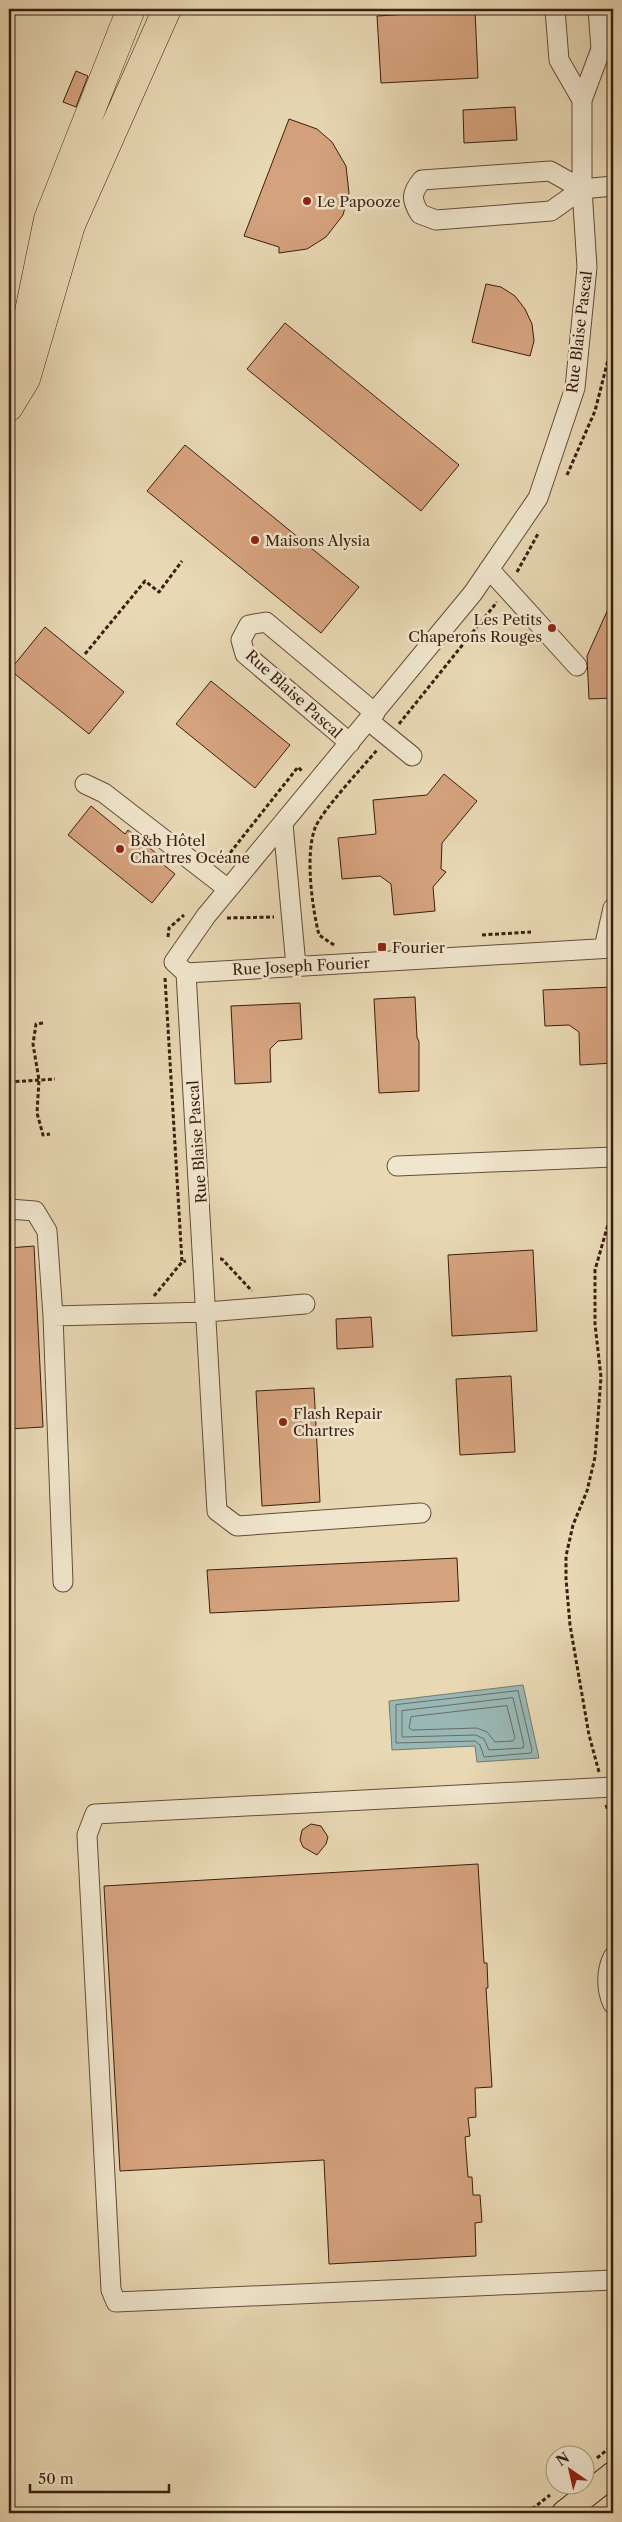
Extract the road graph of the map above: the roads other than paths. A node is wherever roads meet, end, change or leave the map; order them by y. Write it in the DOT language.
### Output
graph roads {
  1 [pos="131,9"];
  2 [pos="167,9"];
  3 [pos="556,9"];
  4 [pos="598,9"];
  5 [pos="582,100"];
  6 [pos="613,186"];
  7 [pos="582,189"];
  8 [pos="9,360"];
  9 [pos="9,407"];
  10 [pos="489,569"];
  11 [pos="577,666"];
  12 [pos="372,717"];
  13 [pos="350,743"];
  14 [pos="412,756"];
  15 [pos="85,784"];
  16 [pos="282,824"];
  17 [pos="228,889"];
  18 [pos="613,908"];
  19 [pos="609,948"];
  20 [pos="296,966"];
  21 [pos="180,968"];
  22 [pos="613,1157"];
  23 [pos="397,1166"];
  24 [pos="9,1209"];
  25 [pos="305,1304"];
  26 [pos="207,1312"];
  27 [pos="53,1316"];
  28 [pos="421,1512"];
  29 [pos="63,1582"];
  30 [pos="608,1787"];
  31 [pos="613,1957"];
  32 [pos="613,2004"];
  33 [pos="613,2280"];
  34 [pos="613,2474"];
  35 [pos="564,2513"];
  1 -- 8 [label="highway"];
  2 -- 9 [label="highway"];
  3 -- 5 [label="street, Rue Blaise Pascal"];
  4 -- 5 [label="street, Rue Blaise Pascal"];
  5 -- 7 [label="street, Rue Blaise Pascal"];
  6 -- 7 [label="street"];
  7 -- 7 [label="street"];
  7 -- 10 [label="street, Rue Blaise Pascal"];
  10 -- 11 [label="street"];
  10 -- 12 [label="street, Rue Blaise Pascal"];
  12 -- 13 [label="street, Rue Blaise Pascal"];
  12 -- 13 [label="street, Rue Blaise Pascal"];
  12 -- 14 [label="street"];
  13 -- 16 [label="street, Rue Blaise Pascal"];
  15 -- 17 [label="street"];
  16 -- 17 [label="street, Rue Blaise Pascal"];
  16 -- 20 [label="street"];
  17 -- 21 [label="street, Rue Blaise Pascal"];
  18 -- 19 [label="street"];
  19 -- 20 [label="street, Rue Joseph Fourier"];
  20 -- 21 [label="street, Rue Joseph Fourier"];
  21 -- 26 [label="street, Rue Blaise Pascal"];
  22 -- 23 [label="street"];
  24 -- 27 [label="street"];
  25 -- 26 [label="street"];
  26 -- 27 [label="street"];
  26 -- 28 [label="street, Rue Blaise Pascal"];
  27 -- 29 [label="street"];
  30 -- 33 [label="street"];
  31 -- 32 [label="street"];
  34 -- 35 [label="main road"];
}
